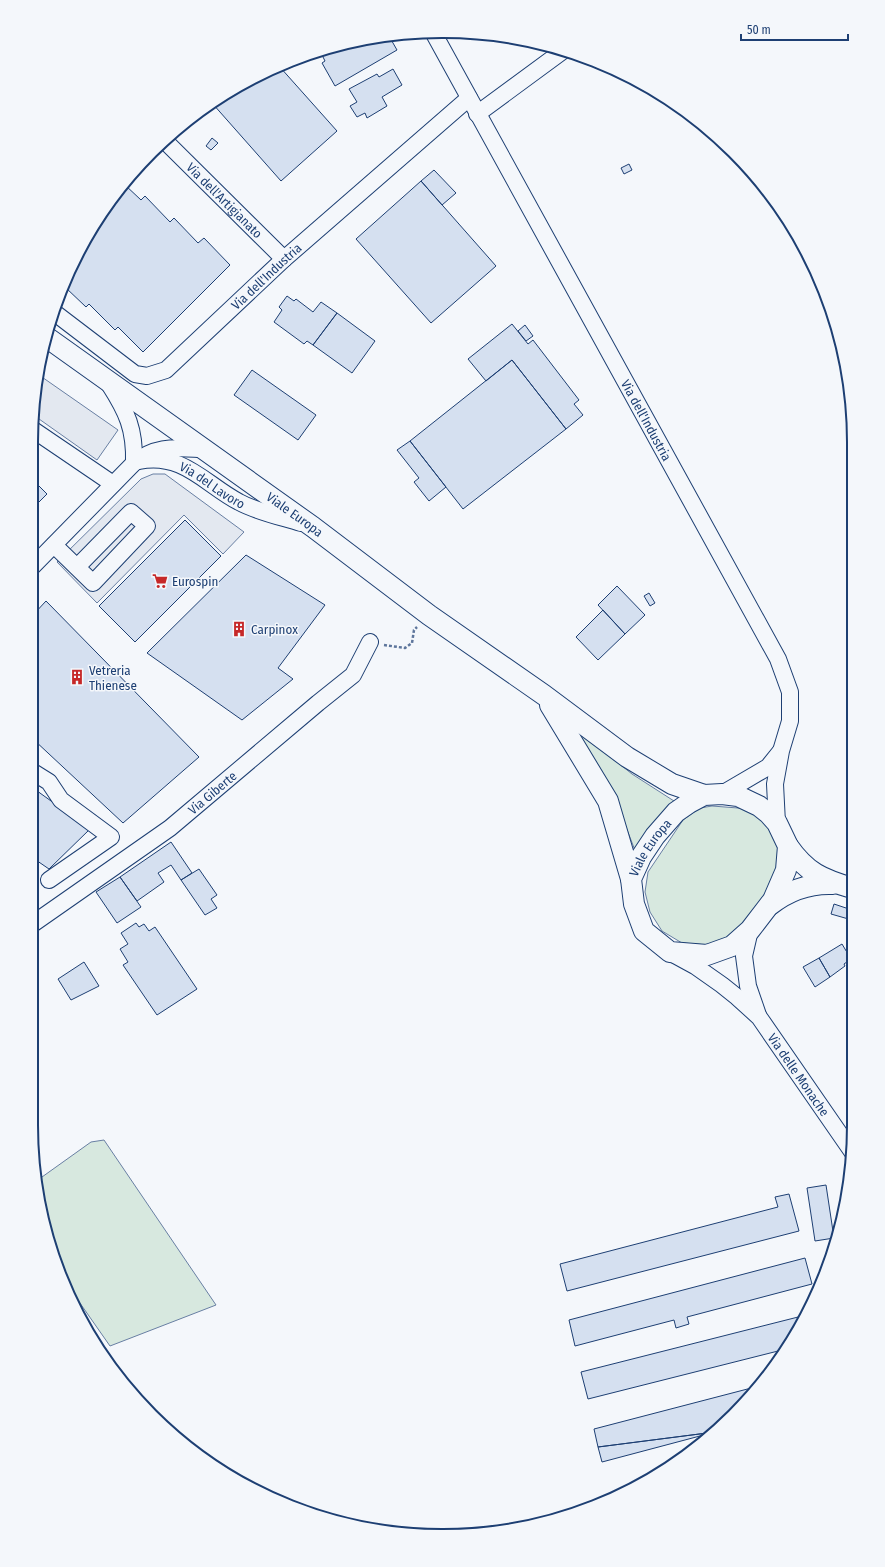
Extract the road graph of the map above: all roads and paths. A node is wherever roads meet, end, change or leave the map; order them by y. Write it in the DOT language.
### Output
graph roads {
  1 [pos="436,38"];
  2 [pos="557,55"];
  3 [pos="469,98"];
  4 [pos="477,114"];
  5 [pos="169,145"];
  6 [pos="284,259"];
  7 [pos="58,316"];
  8 [pos="51,341"];
  9 [pos="106,380"];
  10 [pos="38,433"];
  11 [pos="202,449"];
  12 [pos="134,463"];
  13 [pos="113,484"];
  14 [pos="313,527"];
  15 [pos="54,545"];
  16 [pos="38,561"];
  17 [pos="77,567"];
  18 [pos="429,616"];
  19 [pos="370,642"];
  20 [pos="544,695"];
  21 [pos="781,751"];
  22 [pos="38,775"];
  23 [pos="713,794"];
  24 [pos="777,823"];
  25 [pos="788,846"];
  26 [pos="631,879"];
  27 [pos="49,880"];
  28 [pos="845,886"];
  29 [pos="766,908"];
  30 [pos="38,920"];
  31 [pos="750,930"];
  32 [pos="670,952"];
  33 [pos="759,1017"];
  34 [pos="846,1143"];
  1 -- 3 [label="street, Via dell'Industria"];
  2 -- 4 [label="street"];
  3 -- 4 [label="street, Via dell'Industria"];
  3 -- 6 [label="street, Via dell'Industria"];
  4 -- 21 [label="street, Via dell'Industria"];
  5 -- 6 [label="street, Via dell'Artigianato"];
  6 -- 7 [label="street, Via dell'Industria"];
  8 -- 9 [label="main road, Viale Europa"];
  9 -- 11 [label="main road, Viale Europa"];
  9 -- 12 [label="street"];
  10 -- 13 [label="street"];
  11 -- 12 [label="street, Via del Lavoro"];
  11 -- 14 [label="main road, Viale Europa"];
  12 -- 13 [label="street, Via del Lavoro"];
  12 -- 14 [label="street, Via del Lavoro"];
  13 -- 15 [label="street, Via del Lavoro"];
  14 -- 18 [label="main road, Viale Europa"];
  15 -- 16 [label="street, Via del Lavoro"];
  15 -- 17 [label="street"];
  18 -- 19 [label="path"];
  18 -- 20 [label="main road, Viale Europa"];
  19 -- 30 [label="street, Via Giberte"];
  20 -- 23 [label="main road, Viale Europa"];
  20 -- 26 [label="main road"];
  21 -- 23 [label="street, Via dell'Industria"];
  21 -- 24 [label="street, Via dell'Industria"];
  22 -- 27 [label="street"];
  23 -- 24 [label="main road"];
  23 -- 26 [label="main road, Viale Europa"];
  24 -- 25 [label="main road"];
  25 -- 28 [label="main road"];
  25 -- 29 [label="main road"];
  26 -- 32 [label="main road, Viale Europa"];
  28 -- 29 [label="main road"];
  29 -- 31 [label="main road"];
  31 -- 32 [label="main road"];
  31 -- 33 [label="street"];
  32 -- 33 [label="street"];
  33 -- 34 [label="street, Via delle Monache"];
}
